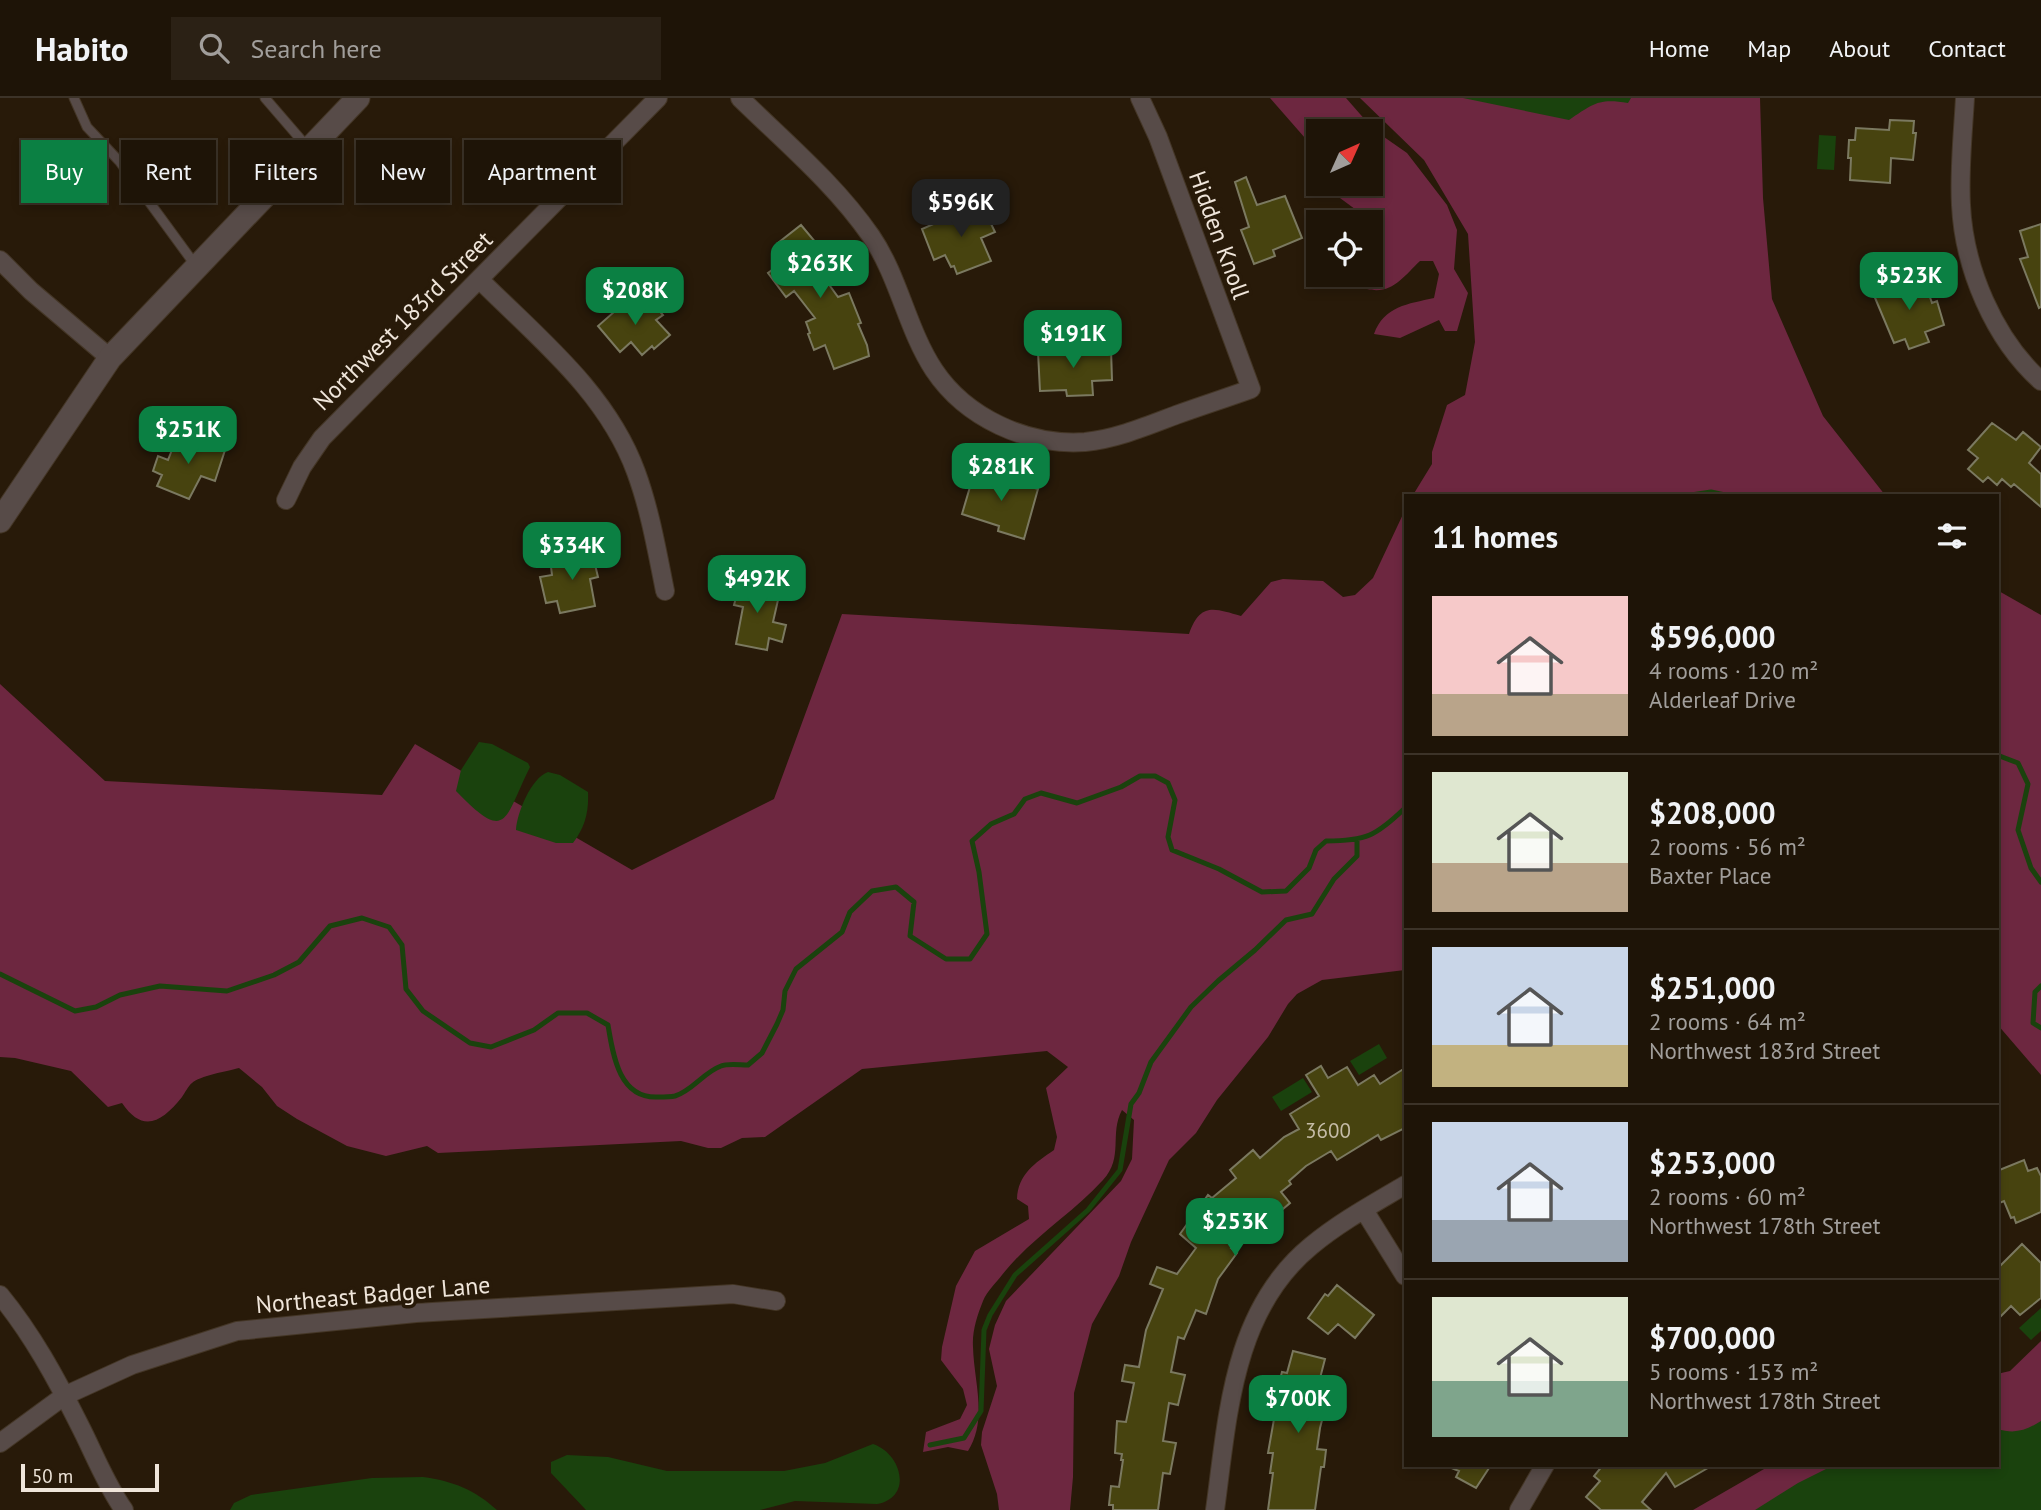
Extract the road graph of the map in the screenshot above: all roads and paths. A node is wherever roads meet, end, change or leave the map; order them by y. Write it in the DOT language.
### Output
graph roads {
  1 [pos="74,98"];
  2 [pos="265,98"];
  3 [pos="358,98"];
  4 [pos="659,98"];
  5 [pos="740,98"];
  6 [pos="1140,98"];
  7 [pos="1965,98"];
  8 [pos="301,140"];
  9 [pos="318,140"];
  10 [pos="258,203"];
  11 [pos="0,260"];
  12 [pos="197,268"];
  13 [pos="479,279"];
  14 [pos="110,358"];
  15 [pos="2041,381"];
  16 [pos="286,500"];
  17 [pos="0,521"];
  18 [pos="665,591"];
  19 [pos="1404,1186"];
  20 [pos="1364,1210"];
  21 [pos="1404,1274"];
  22 [pos="0,1295"];
  23 [pos="776,1301"];
  24 [pos="64,1396"];
  25 [pos="0,1443"];
  26 [pos="1544,1467"];
  27 [pos="124,1510"];
  28 [pos="1216,1510"];
  29 [pos="1519,1510"];
  1 -- 12 [label="lane"];
  2 -- 8 [label="lane"];
  3 -- 9 [label="street"];
  4 -- 13 [label="street, Northwest 183rd Street"];
  5 -- 6 [label="street, Hidden Knoll"];
  7 -- 15 [label="street"];
  10 -- 12 [label="street"];
  11 -- 14 [label="street"];
  12 -- 14 [label="street"];
  13 -- 16 [label="street, Northwest 183rd Street"];
  13 -- 18 [label="street"];
  14 -- 17 [label="street"];
  19 -- 20 [label="street"];
  20 -- 21 [label="street"];
  20 -- 28 [label="street"];
  22 -- 24 [label="street"];
  23 -- 24 [label="street, Northeast Badger Lane"];
  24 -- 25 [label="street, Northeast Badger Lane"];
  24 -- 27 [label="street"];
  26 -- 29 [label="street"];
}
